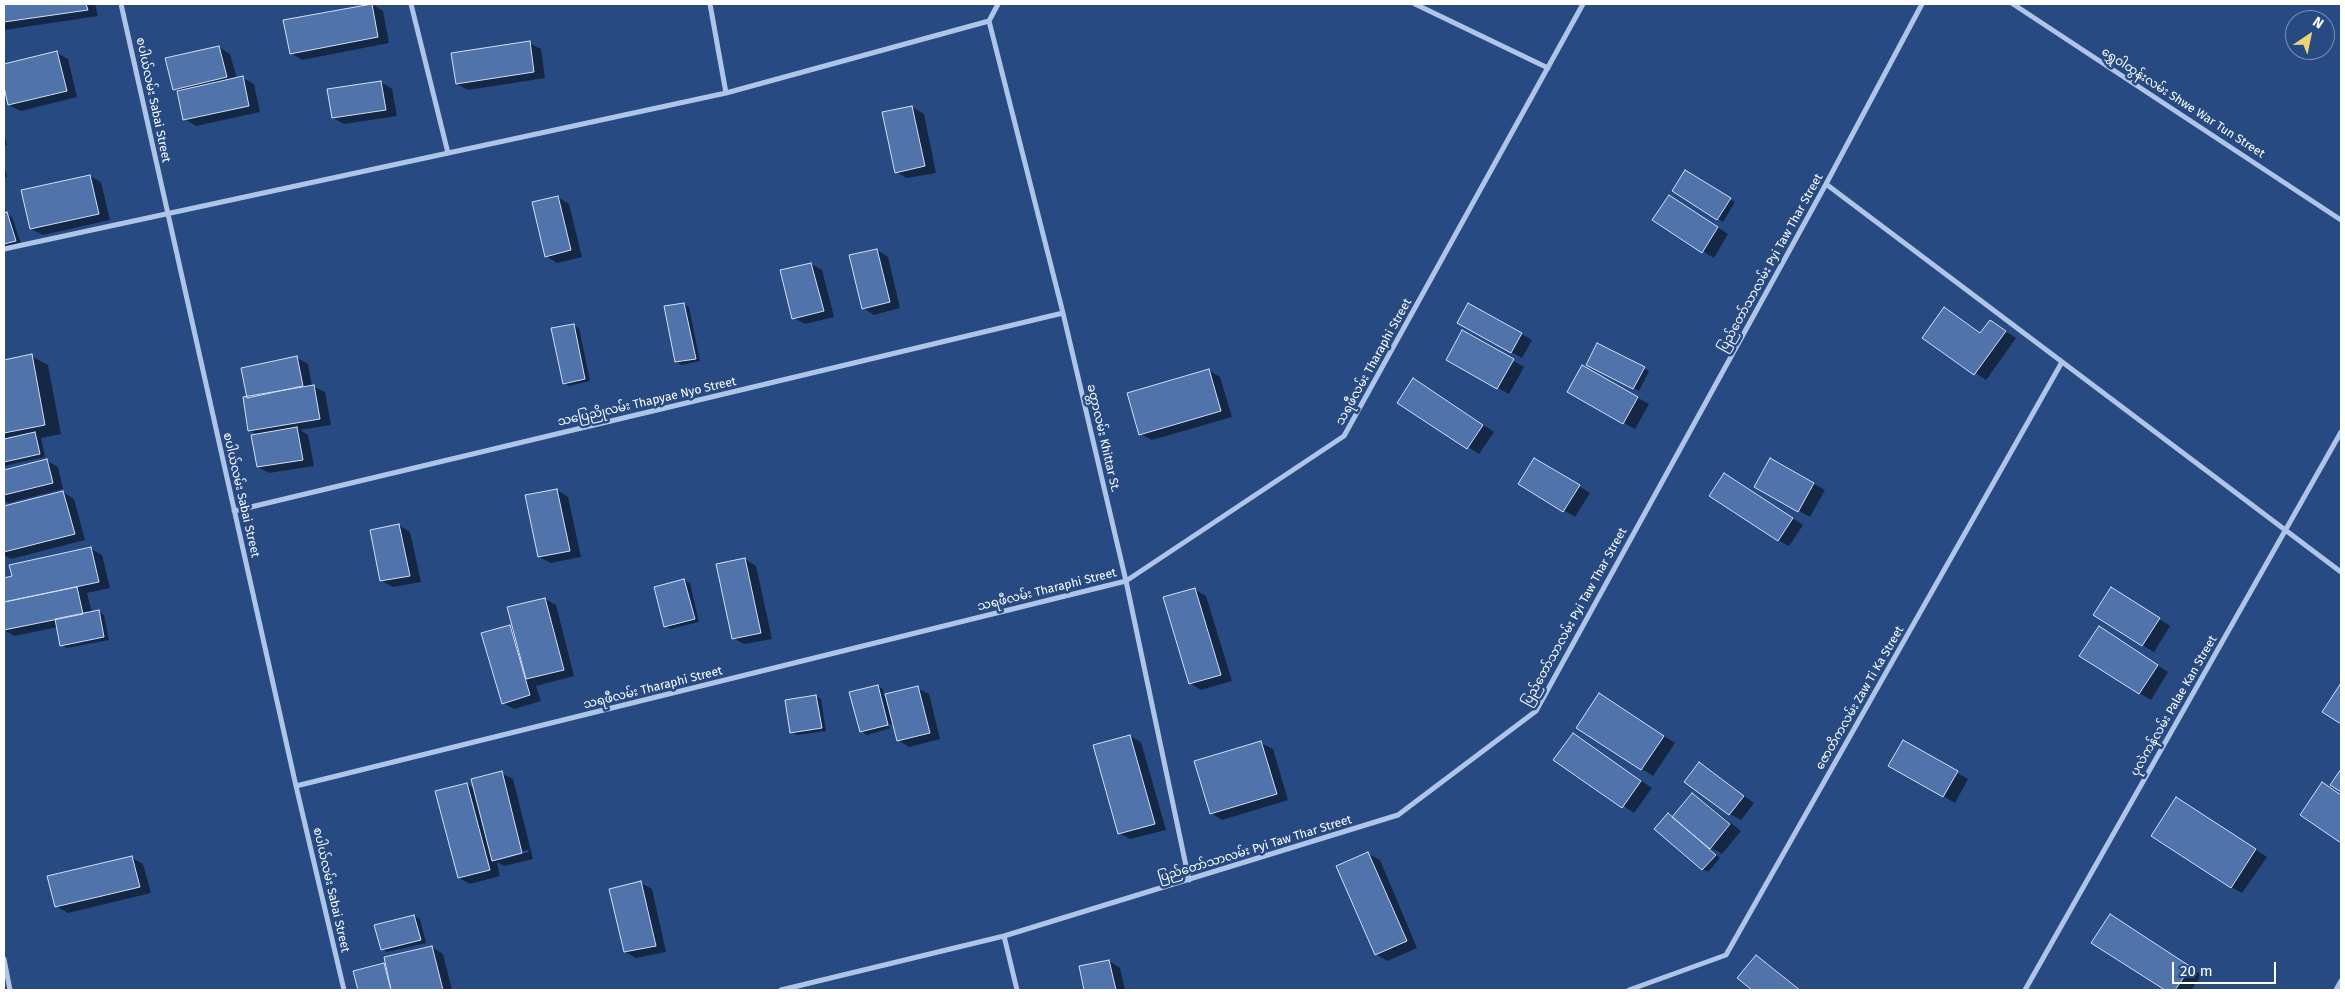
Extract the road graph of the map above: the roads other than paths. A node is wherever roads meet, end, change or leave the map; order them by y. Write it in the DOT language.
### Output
graph roads {
  1 [pos="122,4"];
  2 [pos="411,4"];
  3 [pos="710,4"];
  4 [pos="998,4"];
  5 [pos="1415,4"];
  6 [pos="1583,4"];
  7 [pos="1922,4"];
  8 [pos="2013,4"];
  9 [pos="989,21"];
  10 [pos="1548,68"];
  11 [pos="726,93"];
  12 [pos="448,154"];
  13 [pos="1826,184"];
  14 [pos="168,214"];
  15 [pos="2341,220"];
  16 [pos="4,249"];
  17 [pos="1063,313"];
  18 [pos="2062,362"];
  19 [pos="2341,432"];
  20 [pos="234,511"];
  21 [pos="2286,530"];
  22 [pos="2341,572"];
  23 [pos="1126,581"];
  24 [pos="296,786"];
  25 [pos="1189,880"];
  26 [pos="1004,936"];
  27 [pos="4,959"];
  28 [pos="2341,982"];
  29 [pos="10,990"];
  30 [pos="344,990"];
  31 [pos="781,990"];
  32 [pos="1017,990"];
  33 [pos="1629,990"];
  34 [pos="2025,990"];
  35 [pos="2336,990"];
  1 -- 14 [label="street, စပါယ်လမ်း Sabai Street"];
  2 -- 12 [label="street"];
  3 -- 11 [label="street"];
  4 -- 9 [label="street"];
  5 -- 10 [label="street"];
  6 -- 10 [label="street, သရဖီလမ်း Tharaphi Street"];
  7 -- 13 [label="street, ပြည်တော်သာလမ်း Pyi Taw Thar Street"];
  8 -- 15 [label="street, ရွှေဝါထွန်းလမ်း Shwe War Tun Street"];
  9 -- 11 [label="street"];
  9 -- 17 [label="street, ခတ္တာလမ်း Khittar St."];
  10 -- 23 [label="street, သရဖီလမ်း Tharaphi Street"];
  11 -- 12 [label="street"];
  12 -- 14 [label="street"];
  13 -- 18 [label="street"];
  13 -- 25 [label="street, ပြည်တော်သာလမ်း Pyi Taw Thar Street"];
  14 -- 16 [label="street"];
  14 -- 20 [label="street, စပါယ်လမ်း Sabai Street"];
  17 -- 20 [label="street, သပြေညိုလမ်း Thapyae Nyo Street"];
  17 -- 23 [label="street, ခတ္တာလမ်း Khittar St."];
  18 -- 21 [label="street"];
  18 -- 33 [label="street, ဇောတိကလမ်း Zaw Ti Ka Street"];
  19 -- 21 [label="street, ပုလဲကန်လမ်း Palae Kan Street"];
  20 -- 24 [label="street, စပါယ်လမ်း Sabai Street"];
  21 -- 22 [label="street"];
  21 -- 34 [label="street, ပုလဲကန်လမ်း Palae Kan Street"];
  23 -- 24 [label="street, သရဖီလမ်း Tharaphi Street"];
  23 -- 25 [label="street, ခတ္တာလမ်း Khittar St."];
  24 -- 30 [label="street, စပါယ်လမ်း Sabai Street"];
  25 -- 26 [label="street, ပြည်တော်သာလမ်း Pyi Taw Thar Street"];
  26 -- 31 [label="street, ပြည်တော်သာလမ်း Pyi Taw Thar Street"];
  26 -- 32 [label="street"];
  27 -- 29 [label="street"];
  28 -- 35 [label="street"];
}
